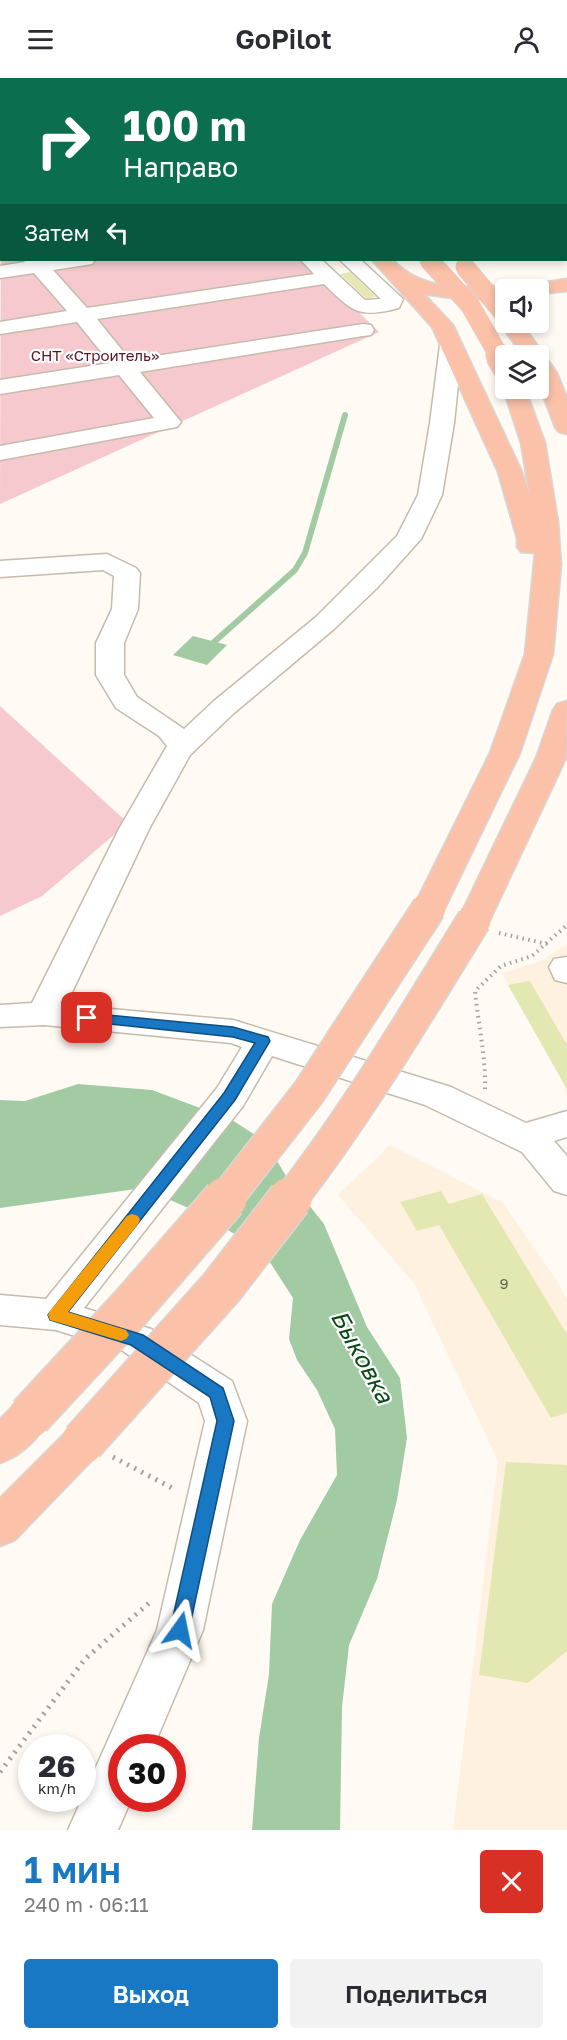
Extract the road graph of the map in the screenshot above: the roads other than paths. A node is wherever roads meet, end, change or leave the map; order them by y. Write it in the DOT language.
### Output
graph roads {
  1 [pos="69,261"];
  2 [pos="351,261"];
  3 [pos="430,261"];
  4 [pos="460,261"];
  5 [pos="36,263"];
  6 [pos="390,268"];
  7 [pos="315,269"];
  8 [pos="0,272"];
  9 [pos="567,285"];
  10 [pos="549,287"];
  11 [pos="495,292"];
  12 [pos="495,303"];
  13 [pos="81,314"];
  14 [pos="0,328"];
  15 [pos="363,330"];
  16 [pos="451,345"];
  17 [pos="495,349"];
  18 [pos="124,366"];
  19 [pos="549,386"];
  20 [pos="0,387"];
  21 [pos="518,399"];
  22 [pos="567,427"];
  23 [pos="0,453"];
  24 [pos="0,569"];
  25 [pos="531,676"];
  26 [pos="567,710"];
  27 [pos="183,746"];
  28 [pos="44,1014"];
  29 [pos="0,1016"];
  30 [pos="263,1041"];
  31 [pos="567,1124"];
  32 [pos="536,1143"];
  33 [pos="567,1181"];
  34 [pos="0,1310"];
  35 [pos="56,1315"];
  36 [pos="0,1446"];
  37 [pos="0,1527"];
  38 [pos="135,1734"];
  39 [pos="108,1796"];
  40 [pos="93,1830"];
  1 -- 5 [label="street"];
  2 -- 7 [label="street"];
  3 -- 17 [label="main road, bridge"];
  4 -- 12 [label="main road, bridge"];
  5 -- 8 [label="street"];
  5 -- 13 [label="street"];
  6 -- 11 [label="main road"];
  6 -- 16 [label="main road"];
  7 -- 13 [label="street"];
  9 -- 10 [label="main road"];
  13 -- 14 [label="street"];
  13 -- 18 [label="street"];
  15 -- 18 [label="street"];
  16 -- 25 [label="main road"];
  16 -- 27 [label="street"];
  18 -- 20 [label="street"];
  18 -- 23 [label="street"];
  19 -- 22 [label="main road"];
  21 -- 25 [label="main road"];
  24 -- 27 [label="street"];
  25 -- 36 [label="main road, bridge"];
  26 -- 37 [label="main road, bridge"];
  27 -- 28 [label="street"];
  28 -- 29 [label="street"];
  28 -- 30 [label="street"];
  30 -- 32 [label="street"];
  30 -- 35 [label="street"];
  31 -- 32 [label="street"];
  32 -- 33 [label="street"];
  34 -- 35 [label="street"];
  35 -- 38 [label="street"];
  39 -- 40 [label="street"];
}
